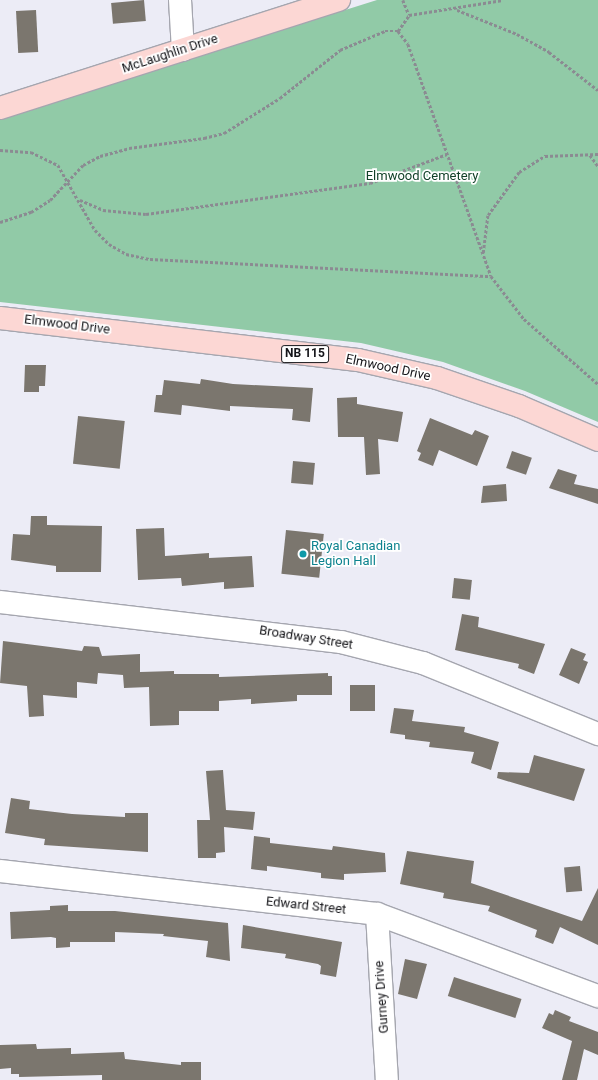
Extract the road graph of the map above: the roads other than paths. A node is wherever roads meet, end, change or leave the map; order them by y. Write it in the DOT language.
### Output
graph roads {
  1 [pos="180,0"];
  2 [pos="339,0"];
  3 [pos="183,50"];
  4 [pos="0,108"];
  5 [pos="0,318"];
  6 [pos="598,440"];
  7 [pos="0,602"];
  8 [pos="598,734"];
  9 [pos="0,871"];
  10 [pos="377,914"];
  11 [pos="598,996"];
  12 [pos="387,1080"];
  1 -- 3 [label="street"];
  2 -- 3 [label="main road, McLaughlin Drive"];
  3 -- 4 [label="main road, McLaughlin Drive"];
  5 -- 6 [label="main road, Elmwood Drive / NB 115"];
  7 -- 8 [label="street, Broadway Street"];
  9 -- 10 [label="street, Edward Street"];
  10 -- 11 [label="street, Edward Street"];
  10 -- 12 [label="street, Gurney Drive"];
}
